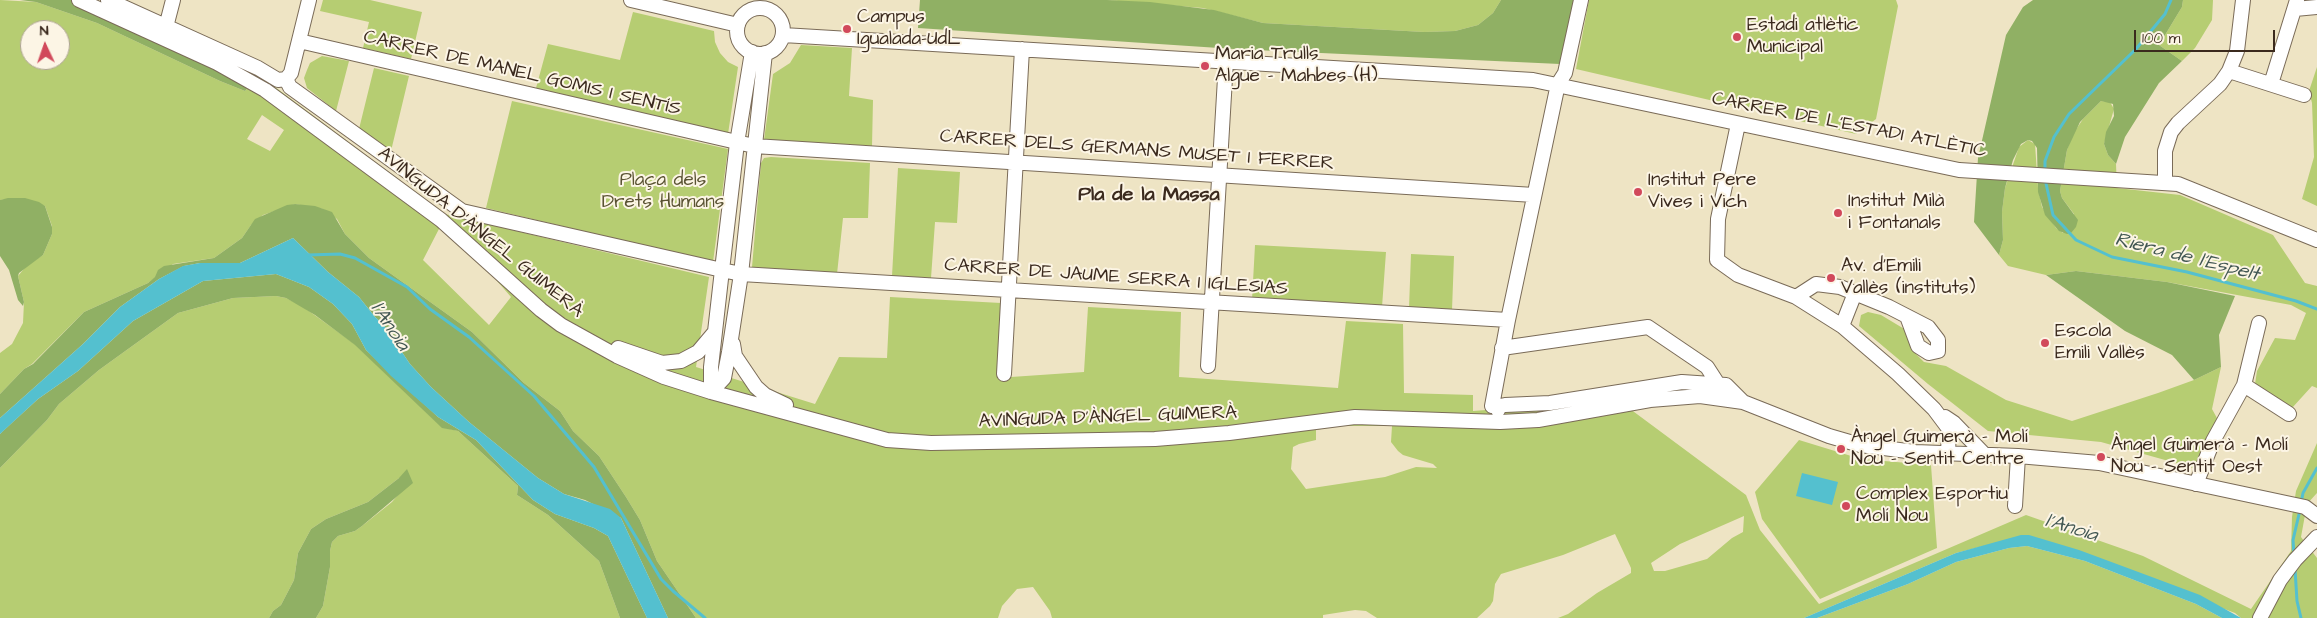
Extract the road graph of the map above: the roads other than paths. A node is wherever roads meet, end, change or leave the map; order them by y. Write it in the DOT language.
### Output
graph roads {
  1 [pos="79,0"];
  2 [pos="108,0"];
  3 [pos="173,0"];
  4 [pos="309,0"];
  5 [pos="631,0"];
  6 [pos="1581,0"];
  7 [pos="2243,0"];
  8 [pos="763,4"];
  9 [pos="2296,4"];
  10 [pos="2317,7"];
  11 [pos="738,25"];
  12 [pos="166,26"];
  13 [pos="782,35"];
  14 [pos="298,41"];
  15 [pos="1022,49"];
  16 [pos="758,53"];
  17 [pos="1226,61"];
  18 [pos="2229,71"];
  19 [pos="286,79"];
  20 [pos="1558,84"];
  21 [pos="2271,84"];
  22 [pos="2304,95"];
  23 [pos="1738,124"];
  24 [pos="737,144"];
  25 [pos="754,146"];
  26 [pos="1016,163"];
  27 [pos="1219,175"];
  28 [pos="2165,182"];
  29 [pos="1534,195"];
  30 [pos="2317,240"];
  31 [pos="722,270"];
  32 [pos="741,274"];
  33 [pos="1009,290"];
  34 [pos="1855,293"];
  35 [pos="1796,297"];
  36 [pos="1212,303"];
  37 [pos="1908,319"];
  38 [pos="1508,320"];
  39 [pos="2259,323"];
  40 [pos="561,325"];
  41 [pos="1842,326"];
  42 [pos="714,333"];
  43 [pos="732,336"];
  44 [pos="1502,348"];
  45 [pos="1208,366"];
  46 [pos="1004,374"];
  47 [pos="2244,385"];
  48 [pos="1717,390"];
  49 [pos="711,392"];
  50 [pos="1934,409"];
  51 [pos="1497,412"];
  52 [pos="2289,414"];
  53 [pos="931,443"];
  54 [pos="1948,453"];
  55 [pos="1984,454"];
  56 [pos="2018,456"];
  57 [pos="2196,484"];
  58 [pos="2015,506"];
  59 [pos="2310,508"];
  60 [pos="2314,539"];
  61 [pos="2260,618"];
  1 -- 40 [label="street, AVINGUDA D'ÀNGEL GUIMERÀ"];
  2 -- 12 [label="street"];
  3 -- 12 [label="street"];
  4 -- 14 [label="street"];
  5 -- 11 [label="street"];
  6 -- 20 [label="street"];
  7 -- 18 [label="street"];
  8 -- 11 [label="street"];
  8 -- 13 [label="street"];
  9 -- 10 [label="street"];
  9 -- 21 [label="street"];
  11 -- 16 [label="street"];
  12 -- 19 [label="street"];
  13 -- 15 [label="street, CARRER DE L'ESTADI ATLÈTIC"];
  13 -- 16 [label="street"];
  14 -- 19 [label="street"];
  14 -- 24 [label="street, CARRER DE MANEL GOMIS I SENTÍS"];
  15 -- 17 [label="street, CARRER DE L'ESTADI ATLÈTIC"];
  15 -- 26 [label="street"];
  16 -- 24 [label="street"];
  16 -- 25 [label="street"];
  17 -- 20 [label="street, CARRER DE L'ESTADI ATLÈTIC"];
  17 -- 27 [label="street"];
  18 -- 21 [label="street"];
  18 -- 28 [label="street"];
  19 -- 31 [label="street, CARRER DE JAUME SERRA I IGLESIAS"];
  20 -- 23 [label="street, CARRER DE L'ESTADI ATLÈTIC"];
  20 -- 29 [label="street"];
  21 -- 22 [label="street"];
  23 -- 28 [label="street, CARRER DE L'ESTADI ATLÈTIC"];
  23 -- 35 [label="street"];
  24 -- 25 [label="street, CARRER DELS GERMANS MUSET I FERRER"];
  24 -- 31 [label="street"];
  25 -- 26 [label="street, CARRER DELS GERMANS MUSET I FERRER"];
  25 -- 32 [label="street"];
  26 -- 27 [label="street, CARRER DELS GERMANS MUSET I FERRER"];
  26 -- 33 [label="street"];
  27 -- 29 [label="street, CARRER DELS GERMANS MUSET I FERRER"];
  27 -- 36 [label="street"];
  28 -- 30 [label="street, CARRER DE L'ESTADI ATLÈTIC"];
  29 -- 38 [label="street"];
  31 -- 32 [label="street, CARRER DE JAUME SERRA I IGLESIAS"];
  31 -- 42 [label="street"];
  32 -- 33 [label="street, CARRER DE JAUME SERRA I IGLESIAS"];
  32 -- 43 [label="street"];
  33 -- 36 [label="street, CARRER DE JAUME SERRA I IGLESIAS"];
  33 -- 46 [label="street"];
  34 -- 35 [label="street"];
  34 -- 37 [label="street"];
  34 -- 41 [label="street"];
  35 -- 41 [label="street"];
  36 -- 38 [label="street, CARRER DE JAUME SERRA I IGLESIAS"];
  36 -- 45 [label="street"];
  38 -- 44 [label="street"];
  39 -- 47 [label="street"];
  40 -- 42 [label="street"];
  40 -- 49 [label="street, AVINGUDA D'ÀNGEL GUIMERÀ"];
  41 -- 50 [label="street"];
  42 -- 49 [label="street"];
  43 -- 49 [label="street"];
  43 -- 53 [label="street"];
  44 -- 48 [label="street"];
  44 -- 51 [label="street"];
  47 -- 52 [label="street"];
  47 -- 57 [label="street"];
  48 -- 51 [label="street, AVINGUDA D'ÀNGEL GUIMERÀ"];
  48 -- 54 [label="street, AVINGUDA D'ÀNGEL GUIMERÀ"];
  49 -- 53 [label="street, AVINGUDA D'ÀNGEL GUIMERÀ"];
  50 -- 54 [label="street"];
  50 -- 55 [label="street"];
  51 -- 53 [label="street, AVINGUDA D'ÀNGEL GUIMERÀ"];
  54 -- 55 [label="street, AVINGUDA D'ÀNGEL GUIMERÀ"];
  55 -- 56 [label="street, AVINGUDA D'ÀNGEL GUIMERÀ"];
  56 -- 57 [label="street, AVINGUDA D'ÀNGEL GUIMERÀ"];
  56 -- 58 [label="street"];
  57 -- 59 [label="street, AVINGUDA D'ÀNGEL GUIMERÀ"];
  60 -- 61 [label="street"];
}
